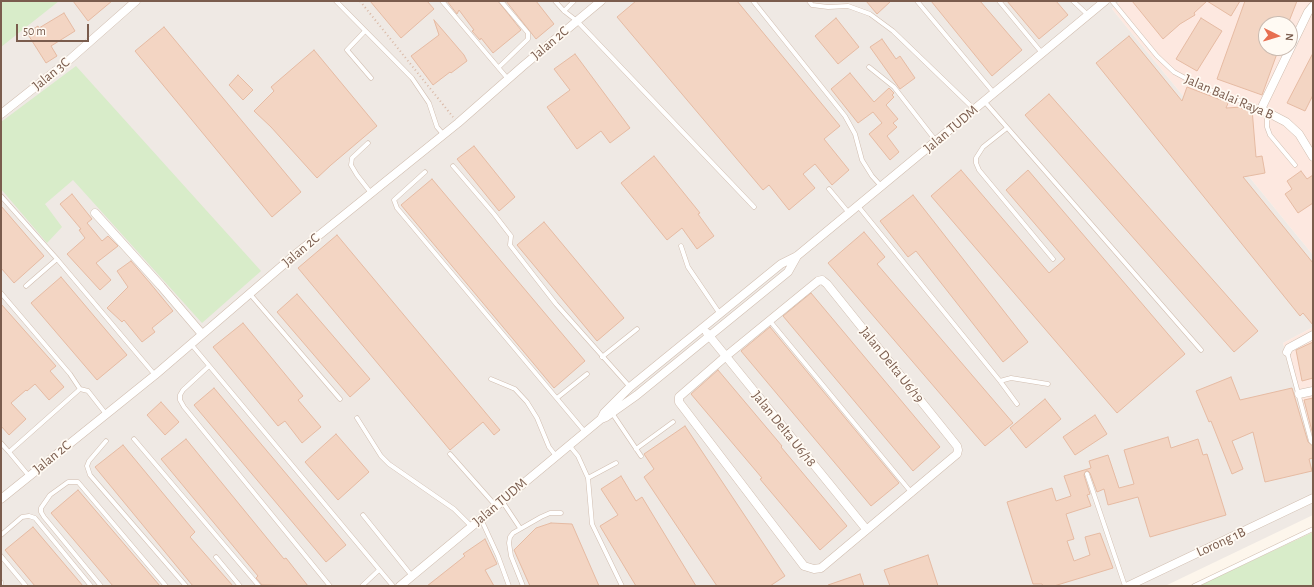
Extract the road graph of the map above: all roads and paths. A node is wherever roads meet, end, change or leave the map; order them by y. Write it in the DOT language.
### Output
graph roads {
  1 [pos="136,1"];
  2 [pos="336,1"];
  3 [pos="360,1"];
  4 [pos="442,1"];
  5 [pos="501,1"];
  6 [pos="555,1"];
  7 [pos="574,1"];
  8 [pos="601,1"];
  9 [pos="753,1"];
  10 [pos="809,1"];
  11 [pos="917,1"];
  12 [pos="999,1"];
  13 [pos="1073,1"];
  14 [pos="1105,1"];
  15 [pos="1112,1"];
  16 [pos="1313,6"];
  17 [pos="564,11"];
  18 [pos="1088,15"];
  19 [pos="577,21"];
  20 [pos="365,31"];
  21 [pos="1043,53"];
  22 [pos="868,67"];
  23 [pos="499,68"];
  24 [pos="371,78"];
  25 [pos="508,79"];
  26 [pos="994,93"];
  27 [pos="984,101"];
  28 [pos="975,109"];
  29 [pos="1264,110"];
  30 [pos="1,114"];
  31 [pos="458,123"];
  32 [pos="1007,128"];
  33 [pos="444,135"];
  34 [pos="936,141"];
  35 [pos="368,143"];
  36 [pos="1313,157"];
  37 [pos="1295,165"];
  38 [pos="453,166"];
  39 [pos="425,172"];
  40 [pos="881,187"];
  41 [pos="829,189"];
  42 [pos="371,194"];
  43 [pos="1,196"];
  44 [pos="754,206"];
  45 [pos="857,206"];
  46 [pos="95,213"];
  47 [pos="849,213"];
  48 [pos="681,246"];
  49 [pos="797,256"];
  50 [pos="57,259"];
  51 [pos="1053,259"];
  52 [pos="26,286"];
  53 [pos="1,292"];
  54 [pos="250,293"];
  55 [pos="720,314"];
  56 [pos="770,320"];
  57 [pos="703,328"];
  58 [pos="638,330"];
  59 [pos="202,334"];
  60 [pos="1313,335"];
  61 [pos="710,336"];
  62 [pos="190,344"];
  63 [pos="1201,350"];
  64 [pos="1287,352"];
  65 [pos="602,357"];
  66 [pos="725,357"];
  67 [pos="209,366"];
  68 [pos="587,374"];
  69 [pos="155,375"];
  70 [pos="492,379"];
  71 [pos="1000,381"];
  72 [pos="1048,384"];
  73 [pos="630,387"];
  74 [pos="80,389"];
  75 [pos="1313,391"];
  76 [pos="1299,394"];
  77 [pos="557,398"];
  78 [pos="340,399"];
  79 [pos="1017,404"];
  80 [pos="612,413"];
  81 [pos="106,414"];
  82 [pos="357,418"];
  83 [pos="601,419"];
  84 [pos="673,422"];
  85 [pos="585,432"];
  86 [pos="134,439"];
  87 [pos="106,441"];
  88 [pos="1,443"];
  89 [pos="1313,443"];
  90 [pos="569,445"];
  91 [pos="636,449"];
  92 [pos="9,452"];
  93 [pos="450,454"];
  94 [pos="556,456"];
  95 [pos="641,456"];
  96 [pos="616,464"];
  97 [pos="1087,474"];
  98 [pos="28,476"];
  99 [pos="588,478"];
  100 [pos="911,492"];
  101 [pos="1313,498"];
  102 [pos="1,499"];
  103 [pos="499,503"];
  104 [pos="561,513"];
  105 [pos="363,515"];
  106 [pos="481,518"];
  107 [pos="471,526"];
  108 [pos="520,528"];
  109 [pos="866,529"];
  110 [pos="1313,529"];
  111 [pos="1,535"];
  112 [pos="1,556"];
  113 [pos="216,557"];
  114 [pos="379,570"];
  115 [pos="412,576"];
  116 [pos="404,585"];
  117 [pos="26,586"];
  118 [pos="91,586"];
  119 [pos="101,586"];
  120 [pos="166,586"];
  121 [pos="186,586"];
  122 [pos="240,586"];
  123 [pos="259,586"];
  124 [pos="330,586"];
  125 [pos="362,586"];
  126 [pos="393,586"];
  127 [pos="509,586"];
  128 [pos="523,586"];
  129 [pos="622,586"];
  130 [pos="1127,586"];
  131 [pos="1194,586"];
  1 -- 30 [label="street, Jalan 3C"];
  2 -- 20 [label="lane"];
  3 -- 31 [label="path"];
  4 -- 23 [label="lane"];
  5 -- 23 [label="lane"];
  6 -- 17 [label="lane"];
  7 -- 17 [label="lane"];
  8 -- 19 [label="street, Jalan 2C"];
  9 -- 40 [label="lane"];
  10 -- 28 [label="lane"];
  11 -- 26 [label="lane"];
  12 -- 21 [label="lane"];
  13 -- 18 [label="lane"];
  14 -- 18 [label="street, Jalan TUDM"];
  15 -- 29 [label="lane, Jalan Balai Raya B"];
  16 -- 29 [label="street"];
  17 -- 19 [label="lane"];
  18 -- 21 [label="street, Jalan TUDM"];
  19 -- 25 [label="street, Jalan 2C"];
  19 -- 44 [label="lane"];
  20 -- 24 [label="lane"];
  20 -- 33 [label="lane"];
  21 -- 26 [label="street, Jalan TUDM"];
  22 -- 34 [label="lane"];
  23 -- 25 [label="lane"];
  25 -- 31 [label="street, Jalan 2C"];
  26 -- 27 [label="street, Jalan TUDM"];
  27 -- 28 [label="street, Jalan TUDM"];
  27 -- 32 [label="lane"];
  28 -- 34 [label="street, Jalan TUDM"];
  29 -- 36 [label="street, Jalan Balai Raya B"];
  29 -- 37 [label="lane"];
  31 -- 33 [label="street, Jalan 2C"];
  32 -- 51 [label="lane"];
  32 -- 63 [label="lane"];
  33 -- 42 [label="street, Jalan 2C"];
  34 -- 40 [label="street, Jalan TUDM"];
  35 -- 42 [label="lane"];
  38 -- 65 [label="lane"];
  39 -- 77 [label="lane"];
  40 -- 45 [label="street, Jalan TUDM"];
  41 -- 47 [label="lane"];
  42 -- 54 [label="street, Jalan 2C"];
  43 -- 50 [label="lane"];
  45 -- 47 [label="street, Jalan TUDM"];
  45 -- 71 [label="lane"];
  46 -- 59 [label="street"];
  47 -- 49 [label="street, Jalan TUDM"];
  48 -- 55 [label="lane"];
  49 -- 55 [label="street, Jalan TUDM"];
  49 -- 61 [label="street, Jalan TUDM"];
  50 -- 52 [label="lane"];
  50 -- 69 [label="lane"];
  53 -- 74 [label="lane"];
  54 -- 59 [label="street, Jalan 2C"];
  54 -- 78 [label="lane"];
  55 -- 57 [label="street, Jalan TUDM"];
  56 -- 66 [label="street"];
  56 -- 100 [label="lane"];
  56 -- 100 [label="street, Jalan Delta U6/19"];
  57 -- 61 [label="street, Jalan Delta U6/18"];
  57 -- 73 [label="street, Jalan TUDM"];
  58 -- 65 [label="lane"];
  59 -- 62 [label="street, Jalan 2C"];
  60 -- 64 [label="street"];
  61 -- 66 [label="street, Jalan Delta U6/18"];
  61 -- 80 [label="street, Jalan TUDM"];
  62 -- 67 [label="lane"];
  62 -- 69 [label="street, Jalan 2C"];
  64 -- 76 [label="lane"];
  65 -- 73 [label="lane"];
  66 -- 109 [label="street, Jalan Delta U6/18"];
  66 -- 109 [label="street"];
  67 -- 114 [label="lane"];
  67 -- 124 [label="lane"];
  68 -- 77 [label="lane"];
  69 -- 81 [label="street, Jalan 2C"];
  70 -- 94 [label="lane"];
  71 -- 72 [label="lane"];
  71 -- 79 [label="lane"];
  73 -- 83 [label="street, Jalan TUDM"];
  74 -- 81 [label="lane"];
  74 -- 92 [label="lane"];
  75 -- 76 [label="street"];
  76 -- 89 [label="lane"];
  77 -- 85 [label="lane"];
  80 -- 83 [label="street, Jalan TUDM"];
  80 -- 91 [label="lane"];
  81 -- 98 [label="street, Jalan 2C"];
  82 -- 107 [label="lane"];
  83 -- 85 [label="street, Jalan TUDM"];
  84 -- 91 [label="lane"];
  85 -- 90 [label="street, Jalan TUDM"];
  86 -- 123 [label="lane"];
  87 -- 121 [label="lane"];
  88 -- 92 [label="lane"];
  90 -- 94 [label="street, Jalan TUDM"];
  90 -- 99 [label="lane"];
  91 -- 95 [label="lane"];
  92 -- 98 [label="lane"];
  93 -- 103 [label="lane"];
  94 -- 103 [label="street, Jalan TUDM"];
  96 -- 99 [label="lane"];
  97 -- 130 [label="lane"];
  98 -- 102 [label="street, Jalan 2C"];
  99 -- 129 [label="lane"];
  100 -- 109 [label="street"];
  101 -- 130 [label="street, Lorong 1B"];
  103 -- 106 [label="street, Jalan TUDM"];
  103 -- 108 [label="lane"];
  104 -- 108 [label="lane"];
  105 -- 115 [label="lane"];
  106 -- 107 [label="street, Jalan TUDM"];
  106 -- 127 [label="lane"];
  107 -- 115 [label="street, Jalan TUDM"];
  108 -- 128 [label="lane"];
  110 -- 131 [label="lane"];
  111 -- 118 [label="lane"];
  112 -- 117 [label="lane"];
  113 -- 122 [label="lane"];
  114 -- 125 [label="lane"];
  114 -- 126 [label="lane"];
  115 -- 116 [label="street, Jalan TUDM"];
  119 -- 120 [label="lane"];
}
